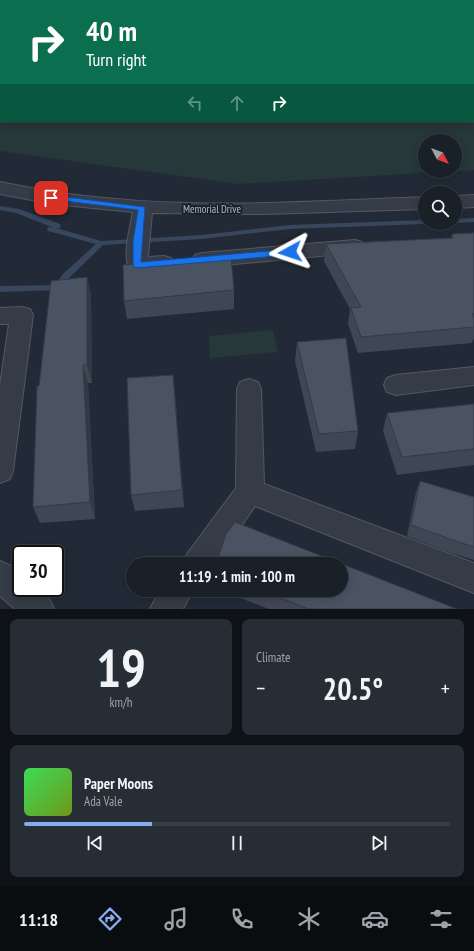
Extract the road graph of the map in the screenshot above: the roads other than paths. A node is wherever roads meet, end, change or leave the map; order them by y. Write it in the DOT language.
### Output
graph roads {
  1 [pos="0,188"];
  2 [pos="474,201"];
  3 [pos="462,202"];
  4 [pos="418,203"];
  5 [pos="143,208"];
  6 [pos="372,245"];
  7 [pos="0,316"];
  8 [pos="474,376"];
  9 [pos="396,385"];
  10 [pos="249,389"];
  11 [pos="0,471"];
  12 [pos="250,491"];
  13 [pos="202,557"];
  14 [pos="0,576"];
  15 [pos="474,578"];
  16 [pos="173,597"];
  17 [pos="39,609"];
  18 [pos="165,609"];
  1 -- 5 [label="street, Memorial Drive"];
  2 -- 3 [label="street"];
  4 -- 5 [label="street, Memorial Drive"];
  5 -- 6 [label="street"];
  7 -- 11 [label="street"];
  8 -- 9 [label="street"];
  10 -- 12 [label="street"];
  12 -- 13 [label="street"];
  12 -- 15 [label="street"];
  14 -- 17 [label="street"];
  16 -- 18 [label="street"];
}
